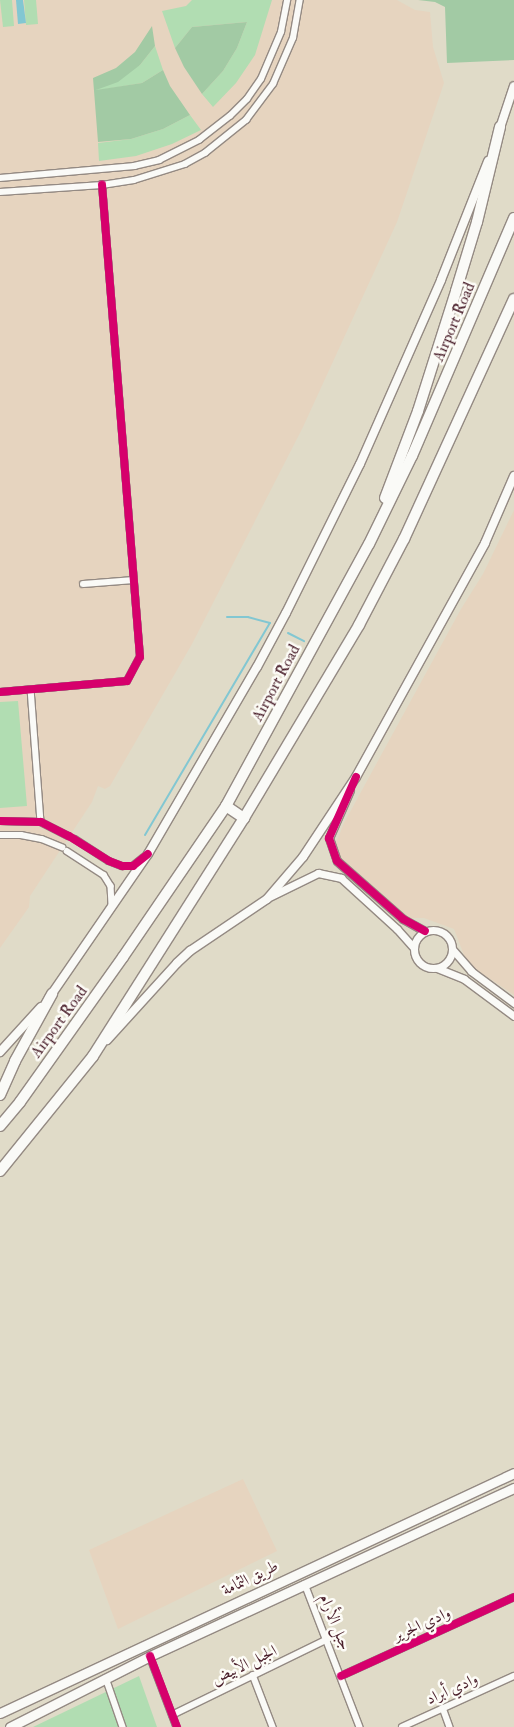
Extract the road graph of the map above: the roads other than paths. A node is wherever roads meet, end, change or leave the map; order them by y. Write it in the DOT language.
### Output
graph roads {
  1 [pos="287,0"];
  2 [pos="300,0"];
  3 [pos="514,86"];
  4 [pos="500,127"];
  5 [pos="0,178"];
  6 [pos="102,185"];
  7 [pos="0,192"];
  8 [pos="514,218"];
  9 [pos="514,299"];
  10 [pos="514,476"];
  11 [pos="365,550"];
  12 [pos="134,580"];
  13 [pos="83,584"];
  14 [pos="31,689"];
  15 [pos="0,692"];
  16 [pos="356,778"];
  17 [pos="226,806"];
  18 [pos="244,818"];
  19 [pos="0,821"];
  20 [pos="41,822"];
  21 [pos="0,835"];
  22 [pos="148,854"];
  23 [pos="267,899"];
  24 [pos="112,908"];
  25 [pos="425,931"];
  26 [pos="414,948"];
  27 [pos="453,950"];
  28 [pos="437,968"];
  29 [pos="52,994"];
  30 [pos="514,1003"];
  31 [pos="514,1016"];
  32 [pos="0,1052"];
  33 [pos="92,1056"];
  34 [pos="0,1095"];
  35 [pos="0,1126"];
  36 [pos="0,1171"];
  37 [pos="514,1472"];
  38 [pos="514,1488"];
  39 [pos="306,1584"];
  40 [pos="514,1597"];
  41 [pos="328,1639"];
  42 [pos="150,1656"];
  43 [pos="253,1675"];
  44 [pos="342,1676"];
  45 [pos="106,1678"];
  46 [pos="513,1679"];
  47 [pos="443,1708"];
  48 [pos="0,1713"];
  49 [pos="172,1714"];
  50 [pos="10,1727"];
  51 [pos="123,1727"];
  52 [pos="176,1727"];
  53 [pos="273,1727"];
  54 [pos="360,1727"];
  55 [pos="402,1727"];
  56 [pos="450,1727"];
  1 -- 5 [label="street"];
  2 -- 6 [label="street"];
  3 -- 4 [label="main road"];
  4 -- 11 [label="highway"];
  4 -- 22 [label="main road"];
  6 -- 7 [label="street"];
  6 -- 12 [label="street"];
  8 -- 11 [label="highway, Airport Road"];
  9 -- 18 [label="highway"];
  10 -- 16 [label="main road"];
  11 -- 17 [label="highway, Airport Road"];
  12 -- 13 [label="street"];
  12 -- 14 [label="street"];
  14 -- 15 [label="street"];
  14 -- 20 [label="street"];
  16 -- 23 [label="main road"];
  16 -- 25 [label="street"];
  17 -- 18 [label="highway"];
  17 -- 35 [label="highway, Airport Road"];
  18 -- 33 [label="highway"];
  19 -- 20 [label="street"];
  20 -- 22 [label="street"];
  21 -- 24 [label="street"];
  22 -- 24 [label="main road"];
  23 -- 26 [label="street"];
  23 -- 33 [label="main road"];
  24 -- 29 [label="main road"];
  25 -- 26 [label="street"];
  25 -- 27 [label="street"];
  26 -- 28 [label="street"];
  27 -- 28 [label="street"];
  27 -- 30 [label="street"];
  28 -- 31 [label="street"];
  29 -- 32 [label="main road"];
  29 -- 34 [label="highway"];
  33 -- 36 [label="highway"];
  37 -- 48 [label="main road, طريق الثمامة"];
  38 -- 39 [label="main road, طريق الثمامة"];
  39 -- 41 [label="street, جبل الأرام"];
  39 -- 42 [label="main road, طريق الثمامة"];
  40 -- 44 [label="street, وادي الجرير"];
  41 -- 43 [label="street, الجبل الأبيض"];
  41 -- 44 [label="street, جبل الأرام"];
  42 -- 45 [label="main road, طريق الثمامة"];
  42 -- 49 [label="street"];
  43 -- 49 [label="street, الجبل الأبيض"];
  43 -- 53 [label="street"];
  44 -- 54 [label="street, جبل الأرام"];
  45 -- 50 [label="main road, طريق الثمامة"];
  45 -- 51 [label="street"];
  46 -- 47 [label="street, وادي أبراد"];
  47 -- 55 [label="street, وادي أبراد"];
  47 -- 56 [label="street"];
  49 -- 52 [label="street"];
}
